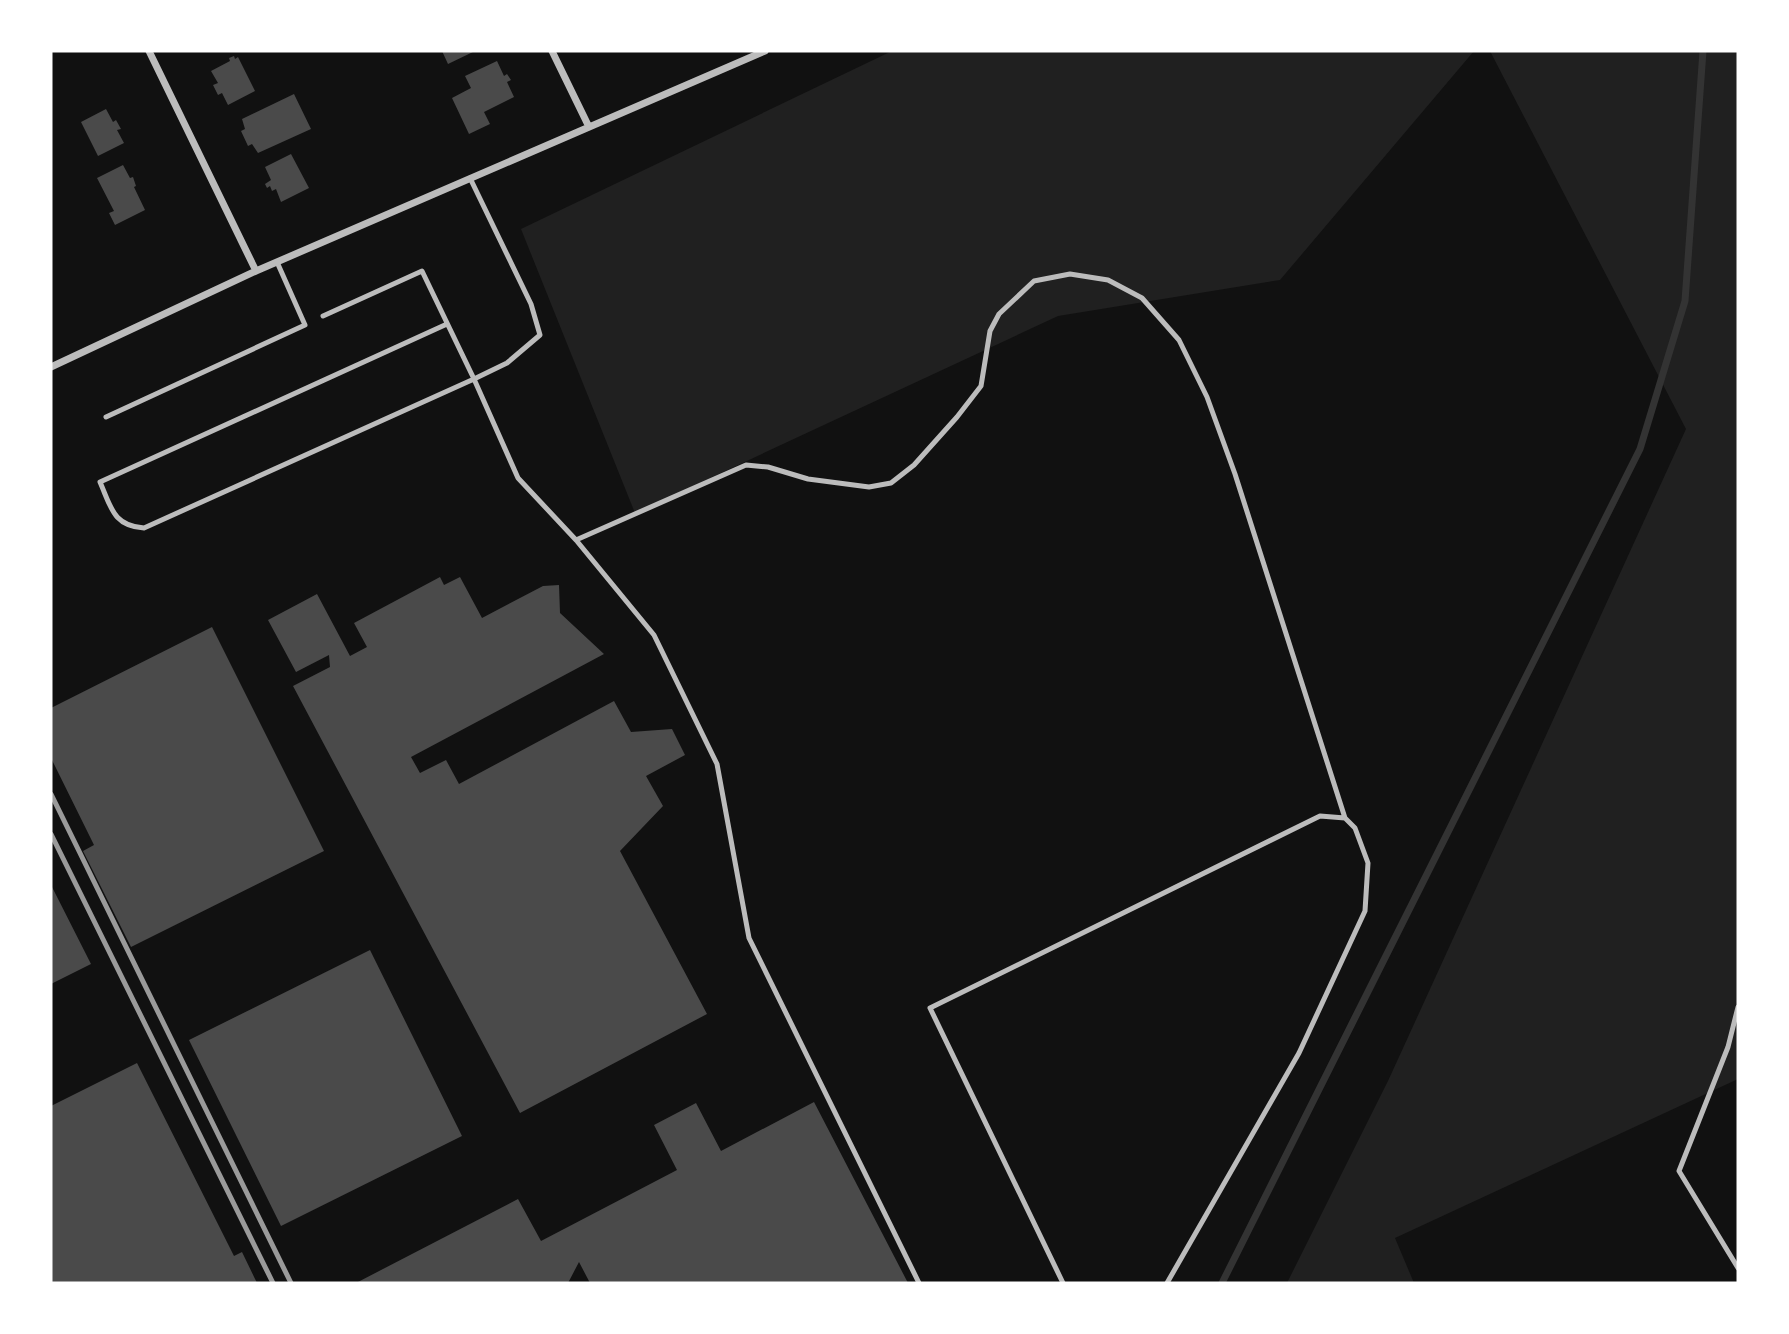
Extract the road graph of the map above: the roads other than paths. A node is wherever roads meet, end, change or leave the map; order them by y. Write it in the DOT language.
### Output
graph roads {
  1 [pos="149,51"];
  2 [pos="552,51"];
  3 [pos="765,51"];
  4 [pos="589,127"];
  5 [pos="470,178"];
  6 [pos="276,262"];
  7 [pos="256,271"];
  8 [pos="323,316"];
  9 [pos="447,324"];
  10 [pos="51,368"];
  11 [pos="474,379"];
  12 [pos="106,417"];
  13 [pos="576,540"];
  14 [pos="1345,818"];
  15 [pos="1738,1007"];
  16 [pos="1738,1268"];
  17 [pos="919,1283"];
  18 [pos="1063,1283"];
  19 [pos="1167,1283"];
  1 -- 7 [label="street"];
  2 -- 4 [label="street"];
  3 -- 4 [label="street"];
  4 -- 5 [label="street"];
  5 -- 6 [label="street"];
  5 -- 11 [label="lane"];
  6 -- 7 [label="street"];
  6 -- 12 [label="lane"];
  7 -- 10 [label="street"];
  8 -- 9 [label="lane"];
  9 -- 11 [label="lane"];
  9 -- 11 [label="lane"];
  11 -- 13 [label="lane"];
  13 -- 14 [label="lane"];
  13 -- 17 [label="lane"];
  14 -- 18 [label="lane"];
  14 -- 19 [label="lane"];
  15 -- 16 [label="lane"];
}
